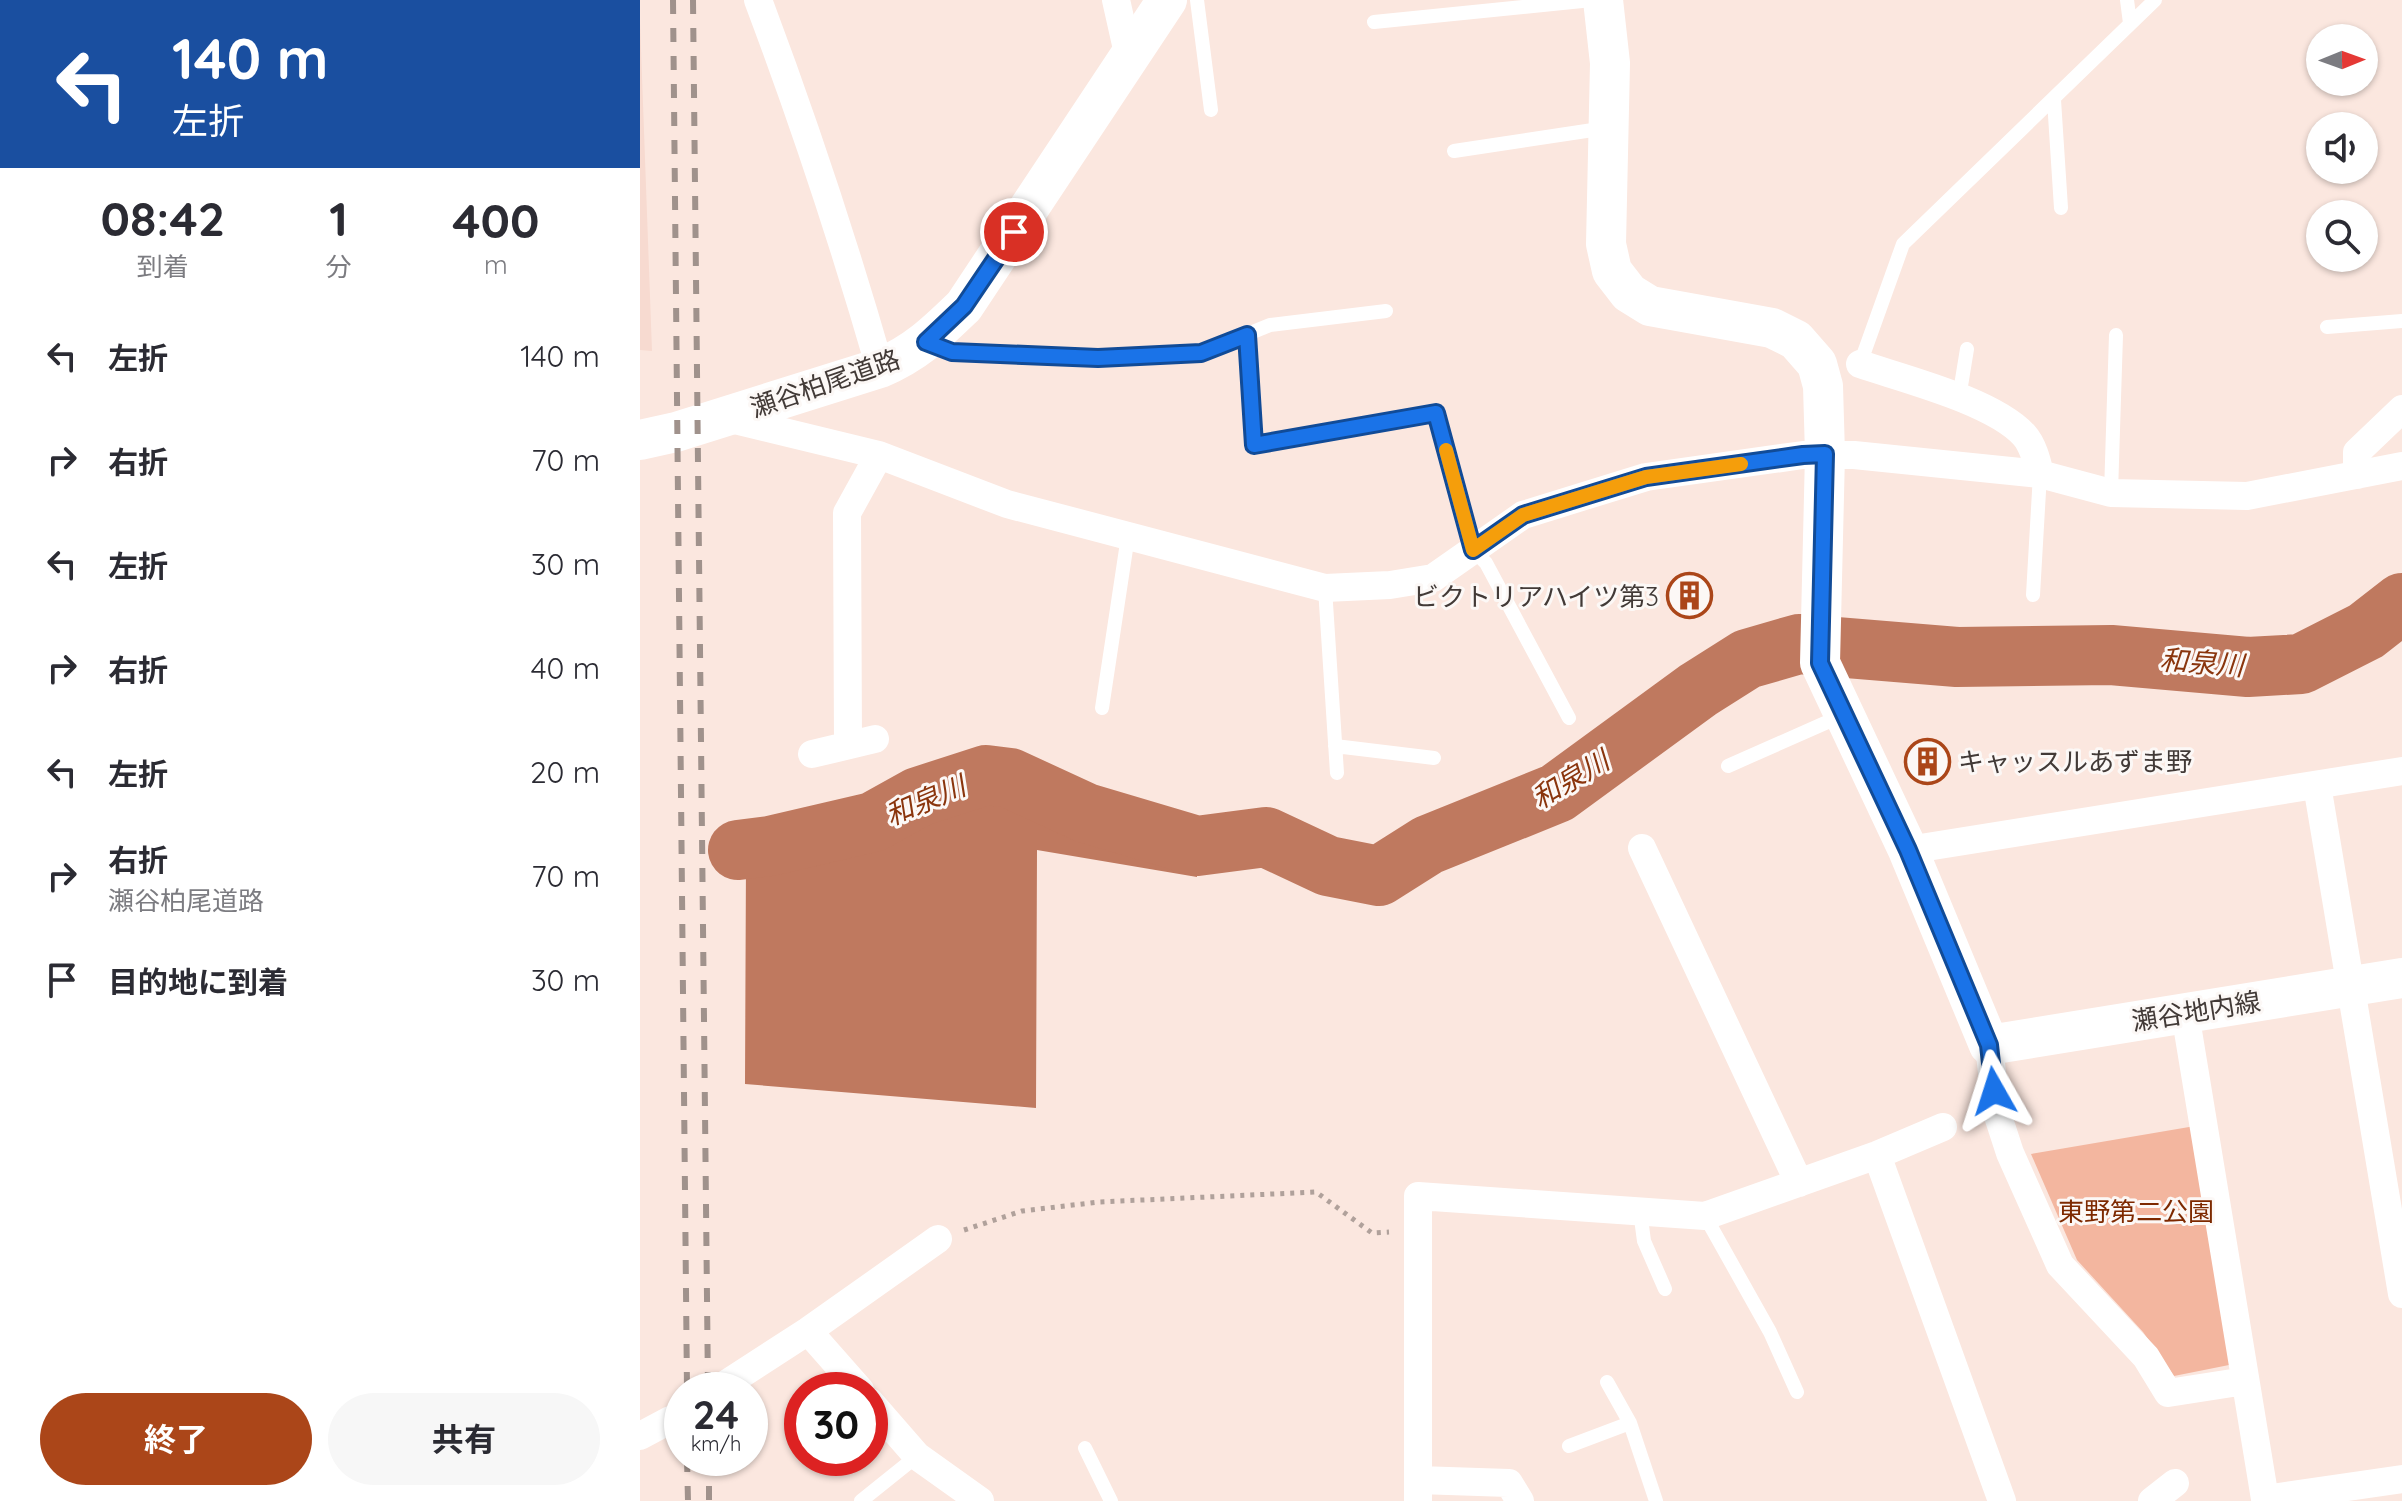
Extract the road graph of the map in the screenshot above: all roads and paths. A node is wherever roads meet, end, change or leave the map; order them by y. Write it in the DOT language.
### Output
graph roads {
  1 [pos="758,0"];
  2 [pos="1116,0"];
  3 [pos="1167,0"];
  4 [pos="1197,0"];
  5 [pos="1592,0"];
  6 [pos="1603,0"];
  7 [pos="2127,0"];
  8 [pos="2155,0"];
  9 [pos="1374,22"];
  10 [pos="2130,23"];
  11 [pos="1129,58"];
  12 [pos="2054,100"];
  13 [pos="1211,110"];
  14 [pos="1610,127"];
  15 [pos="1454,151"];
  16 [pos="2061,208"];
  17 [pos="1386,311"];
  18 [pos="2402,321"];
  19 [pos="2327,327"];
  20 [pos="1247,335"];
  21 [pos="2116,335"];
  22 [pos="926,342"];
  23 [pos="1967,349"];
  24 [pos="1860,364"];
  25 [pos="880,368"];
  26 [pos="1959,398"];
  27 [pos="2402,409"];
  28 [pos="724,417"];
  29 [pos="640,440"];
  30 [pos="1825,454"];
  31 [pos="879,455"];
  32 [pos="2402,466"];
  33 [pos="2040,474"];
  34 [pos="2357,475"];
  35 [pos="2111,493"];
  36 [pos="1128,536"];
  37 [pos="1473,550"];
  38 [pos="1325,588"];
  39 [pos="2033,595"];
  40 [pos="1102,708"];
  41 [pos="1845,715"];
  42 [pos="1569,718"];
  43 [pos="1335,746"];
  44 [pos="812,754"];
  45 [pos="1434,758"];
  46 [pos="1728,766"];
  47 [pos="2402,771"];
  48 [pos="1337,773"];
  49 [pos="2317,785"];
  50 [pos="1642,848"];
  51 [pos="1908,850"];
  52 [pos="2402,978"];
  53 [pos="2352,986"];
  54 [pos="2185,1013"];
  55 [pos="1989,1045"];
  56 [pos="1943,1127"];
  57 [pos="1877,1155"];
  58 [pos="1799,1183"];
  59 [pos="1640,1211"];
  60 [pos="1705,1216"];
  61 [pos="1418,1230"];
  62 [pos="938,1239"];
  63 [pos="1665,1289"];
  64 [pos="2402,1294"];
  65 [pos="808,1331"];
  66 [pos="745,1372"];
  67 [pos="844,1372"];
  68 [pos="2245,1381"];
  69 [pos="1607,1382"];
  70 [pos="1797,1392"];
  71 [pos="888,1423"];
  72 [pos="1630,1423"];
  73 [pos="1569,1446"];
  74 [pos="1085,1448"];
  75 [pos="917,1456"];
  76 [pos="2402,1479"];
  77 [pos="2175,1483"];
  78 [pos="1418,1491"];
  79 [pos="861,1501"];
  80 [pos="980,1501"];
  81 [pos="1111,1501"];
  82 [pos="1520,1501"];
  83 [pos="1656,1501"];
  84 [pos="2002,1501"];
  85 [pos="2152,1501"];
  1 -- 25 [label="street"];
  2 -- 11 [label="street"];
  3 -- 11 [label="street, 瀬谷柏尾道路"];
  4 -- 13 [label="lane"];
  5 -- 9 [label="lane"];
  6 -- 14 [label="street"];
  7 -- 10 [label="lane"];
  8 -- 10 [label="lane"];
  10 -- 12 [label="lane"];
  11 -- 22 [label="street, 瀬谷柏尾道路"];
  12 -- 16 [label="lane"];
  12 -- 24 [label="lane"];
  14 -- 15 [label="lane"];
  14 -- 30 [label="street"];
  17 -- 20 [label="lane"];
  18 -- 19 [label="lane"];
  20 -- 22 [label="lane"];
  20 -- 37 [label="lane"];
  21 -- 35 [label="lane"];
  22 -- 25 [label="street, 瀬谷柏尾道路"];
  23 -- 26 [label="lane"];
  24 -- 26 [label="street"];
  25 -- 28 [label="street, 瀬谷柏尾道路"];
  26 -- 33 [label="street"];
  27 -- 34 [label="street"];
  28 -- 29 [label="street, 瀬谷柏尾道路"];
  28 -- 31 [label="street"];
  30 -- 33 [label="street"];
  30 -- 37 [label="street"];
  30 -- 41 [label="street"];
  31 -- 36 [label="street"];
  31 -- 44 [label="street"];
  32 -- 34 [label="street"];
  33 -- 35 [label="street"];
  33 -- 39 [label="lane"];
  34 -- 35 [label="street"];
  36 -- 38 [label="street"];
  36 -- 40 [label="lane"];
  37 -- 38 [label="street"];
  37 -- 42 [label="lane"];
  38 -- 43 [label="lane"];
  41 -- 46 [label="lane"];
  41 -- 51 [label="street"];
  43 -- 45 [label="lane"];
  43 -- 48 [label="lane"];
  47 -- 49 [label="street"];
  49 -- 51 [label="street"];
  49 -- 53 [label="street"];
  50 -- 58 [label="street"];
  51 -- 55 [label="street"];
  52 -- 53 [label="street, 瀬谷地内線"];
  53 -- 54 [label="street, 瀬谷地内線"];
  53 -- 64 [label="street"];
  54 -- 55 [label="street, 瀬谷地内線"];
  54 -- 68 [label="street"];
  55 -- 68 [label="street"];
  56 -- 57 [label="street"];
  57 -- 58 [label="street"];
  57 -- 84 [label="street"];
  58 -- 60 [label="street"];
  59 -- 60 [label="street"];
  59 -- 61 [label="street"];
  59 -- 63 [label="lane"];
  60 -- 70 [label="lane"];
  61 -- 62 [label="path"];
  61 -- 78 [label="street"];
  62 -- 65 [label="street"];
  65 -- 66 [label="street"];
  65 -- 67 [label="street"];
  68 -- 76 [label="street"];
  69 -- 72 [label="lane"];
  71 -- 75 [label="street"];
  72 -- 73 [label="lane"];
  72 -- 83 [label="lane"];
  74 -- 81 [label="lane"];
  75 -- 79 [label="lane"];
  75 -- 80 [label="street"];
  77 -- 85 [label="street"];
  78 -- 82 [label="street"];
}
